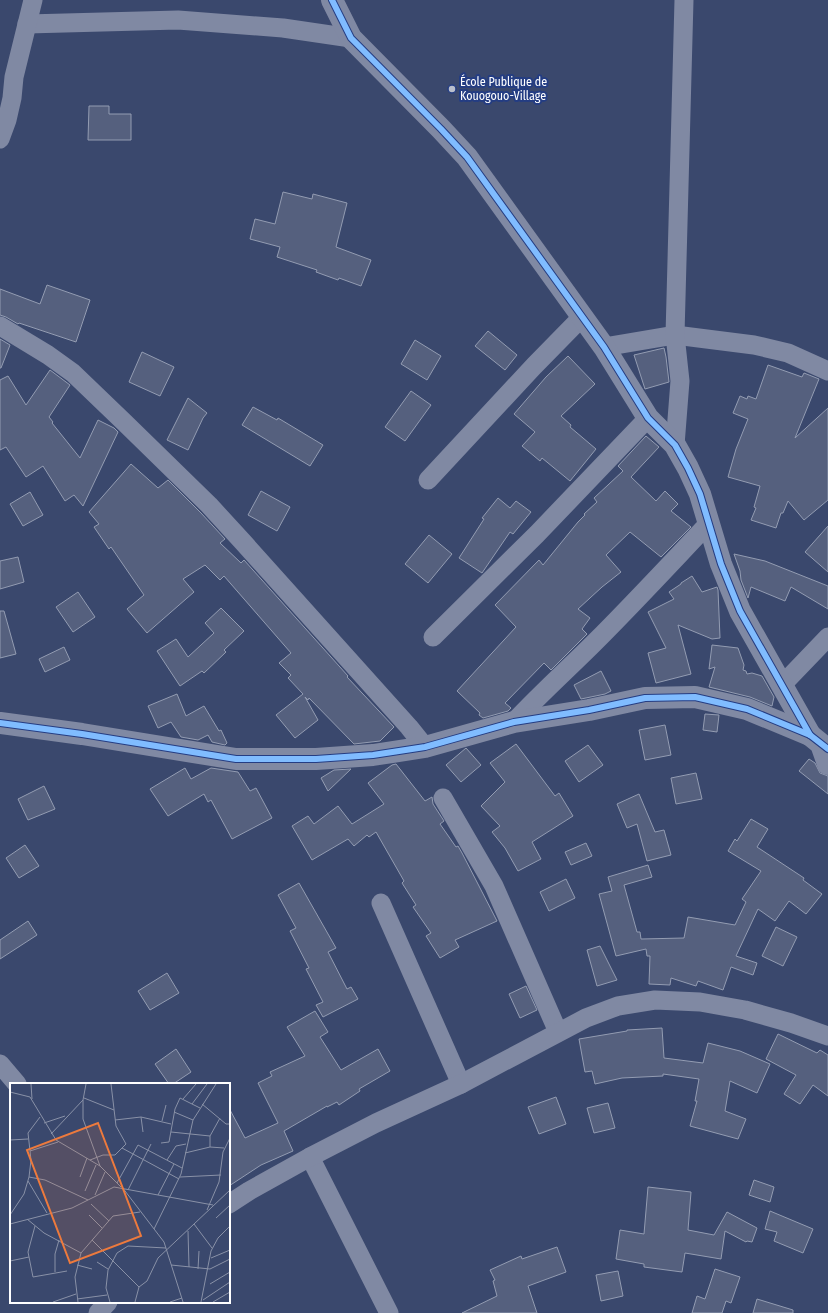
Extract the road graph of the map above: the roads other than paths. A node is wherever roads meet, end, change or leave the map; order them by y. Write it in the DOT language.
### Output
graph roads {
  1 [pos="33,0"];
  2 [pos="332,0"];
  3 [pos="684,0"];
  4 [pos="27,24"];
  5 [pos="351,38"];
  6 [pos="0,139"];
  7 [pos="582,317"];
  8 [pos="0,326"];
  9 [pos="675,335"];
  10 [pos="604,347"];
  11 [pos="828,371"];
  12 [pos="648,418"];
  13 [pos="675,444"];
  14 [pos="428,480"];
  15 [pos="709,522"];
  16 [pos="433,637"];
  17 [pos="828,637"];
  18 [pos="782,685"];
  19 [pos="514,722"];
  20 [pos="0,724"];
  21 [pos="819,743"];
  22 [pos="425,746"];
  23 [pos="828,764"];
  24 [pos="443,798"];
  25 [pos="381,903"];
  26 [pos="558,1032"];
  27 [pos="828,1036"];
  28 [pos="0,1064"];
  29 [pos="15,1083"];
  30 [pos="461,1084"];
  31 [pos="310,1157"];
  32 [pos="230,1203"];
  33 [pos="107,1303"];
  34 [pos="98,1313"];
  35 [pos="389,1313"];
  1 -- 4 [label="street"];
  2 -- 5 [label="street"];
  3 -- 9 [label="street"];
  4 -- 5 [label="street"];
  4 -- 6 [label="street"];
  5 -- 7 [label="street"];
  7 -- 10 [label="street"];
  7 -- 14 [label="street"];
  8 -- 22 [label="street"];
  9 -- 10 [label="street"];
  9 -- 11 [label="street"];
  9 -- 13 [label="street"];
  10 -- 12 [label="street"];
  12 -- 13 [label="street"];
  12 -- 16 [label="street"];
  13 -- 15 [label="street"];
  15 -- 18 [label="street"];
  15 -- 19 [label="street"];
  17 -- 18 [label="street"];
  18 -- 21 [label="street"];
  19 -- 21 [label="street"];
  19 -- 22 [label="street"];
  20 -- 22 [label="street"];
  21 -- 23 [label="street"];
  24 -- 26 [label="street"];
  25 -- 30 [label="street"];
  26 -- 27 [label="street"];
  26 -- 30 [label="street"];
  28 -- 29 [label="street"];
  30 -- 31 [label="street"];
  31 -- 32 [label="street"];
  31 -- 35 [label="street"];
  33 -- 34 [label="street"];
}
